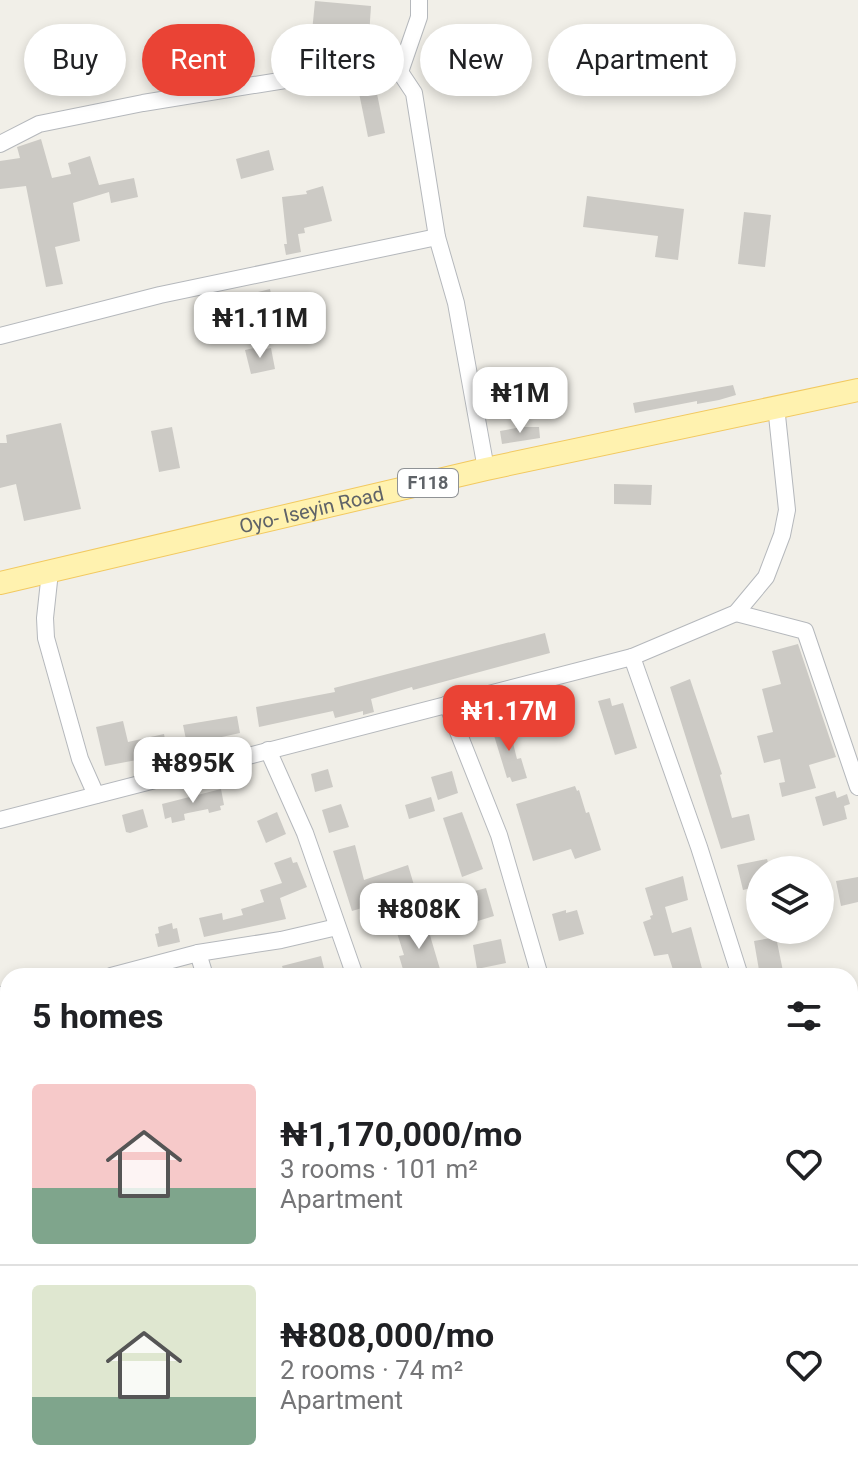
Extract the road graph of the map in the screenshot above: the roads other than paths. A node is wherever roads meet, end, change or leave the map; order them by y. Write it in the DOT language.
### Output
graph roads {
  1 [pos="419,0"];
  2 [pos="404,60"];
  3 [pos="404,78"];
  4 [pos="271,82"];
  5 [pos="0,144"];
  6 [pos="437,237"];
  7 [pos="0,336"];
  8 [pos="858,390"];
  9 [pos="776,406"];
  10 [pos="486,469"];
  11 [pos="50,572"];
  12 [pos="0,583"];
  13 [pos="736,613"];
  14 [pos="632,657"];
  15 [pos="447,704"];
  16 [pos="268,750"];
  17 [pos="858,787"];
  18 [pos="96,795"];
  19 [pos="0,820"];
  20 [pos="337,927"];
  21 [pos="198,953"];
  22 [pos="141,968"];
  23 [pos="203,968"];
  24 [pos="352,968"];
  25 [pos="538,968"];
  26 [pos="737,968"];
  1 -- 2 [label="street"];
  3 -- 6 [label="street"];
  4 -- 5 [label="street"];
  6 -- 7 [label="street"];
  6 -- 10 [label="street"];
  8 -- 9 [label="main road, Oyo- Iseyin Road / F118"];
  9 -- 10 [label="main road, Oyo- Iseyin Road / F118"];
  9 -- 13 [label="street"];
  10 -- 11 [label="main road, Oyo- Iseyin Road / F118"];
  11 -- 12 [label="main road, Oyo- Iseyin Road / F118"];
  11 -- 18 [label="street"];
  13 -- 14 [label="street"];
  13 -- 17 [label="street"];
  14 -- 15 [label="street"];
  14 -- 26 [label="street"];
  15 -- 16 [label="street"];
  15 -- 25 [label="street"];
  16 -- 18 [label="street"];
  16 -- 20 [label="street"];
  18 -- 19 [label="street"];
  20 -- 21 [label="street"];
  20 -- 24 [label="street"];
  21 -- 22 [label="street"];
  21 -- 23 [label="street"];
}
